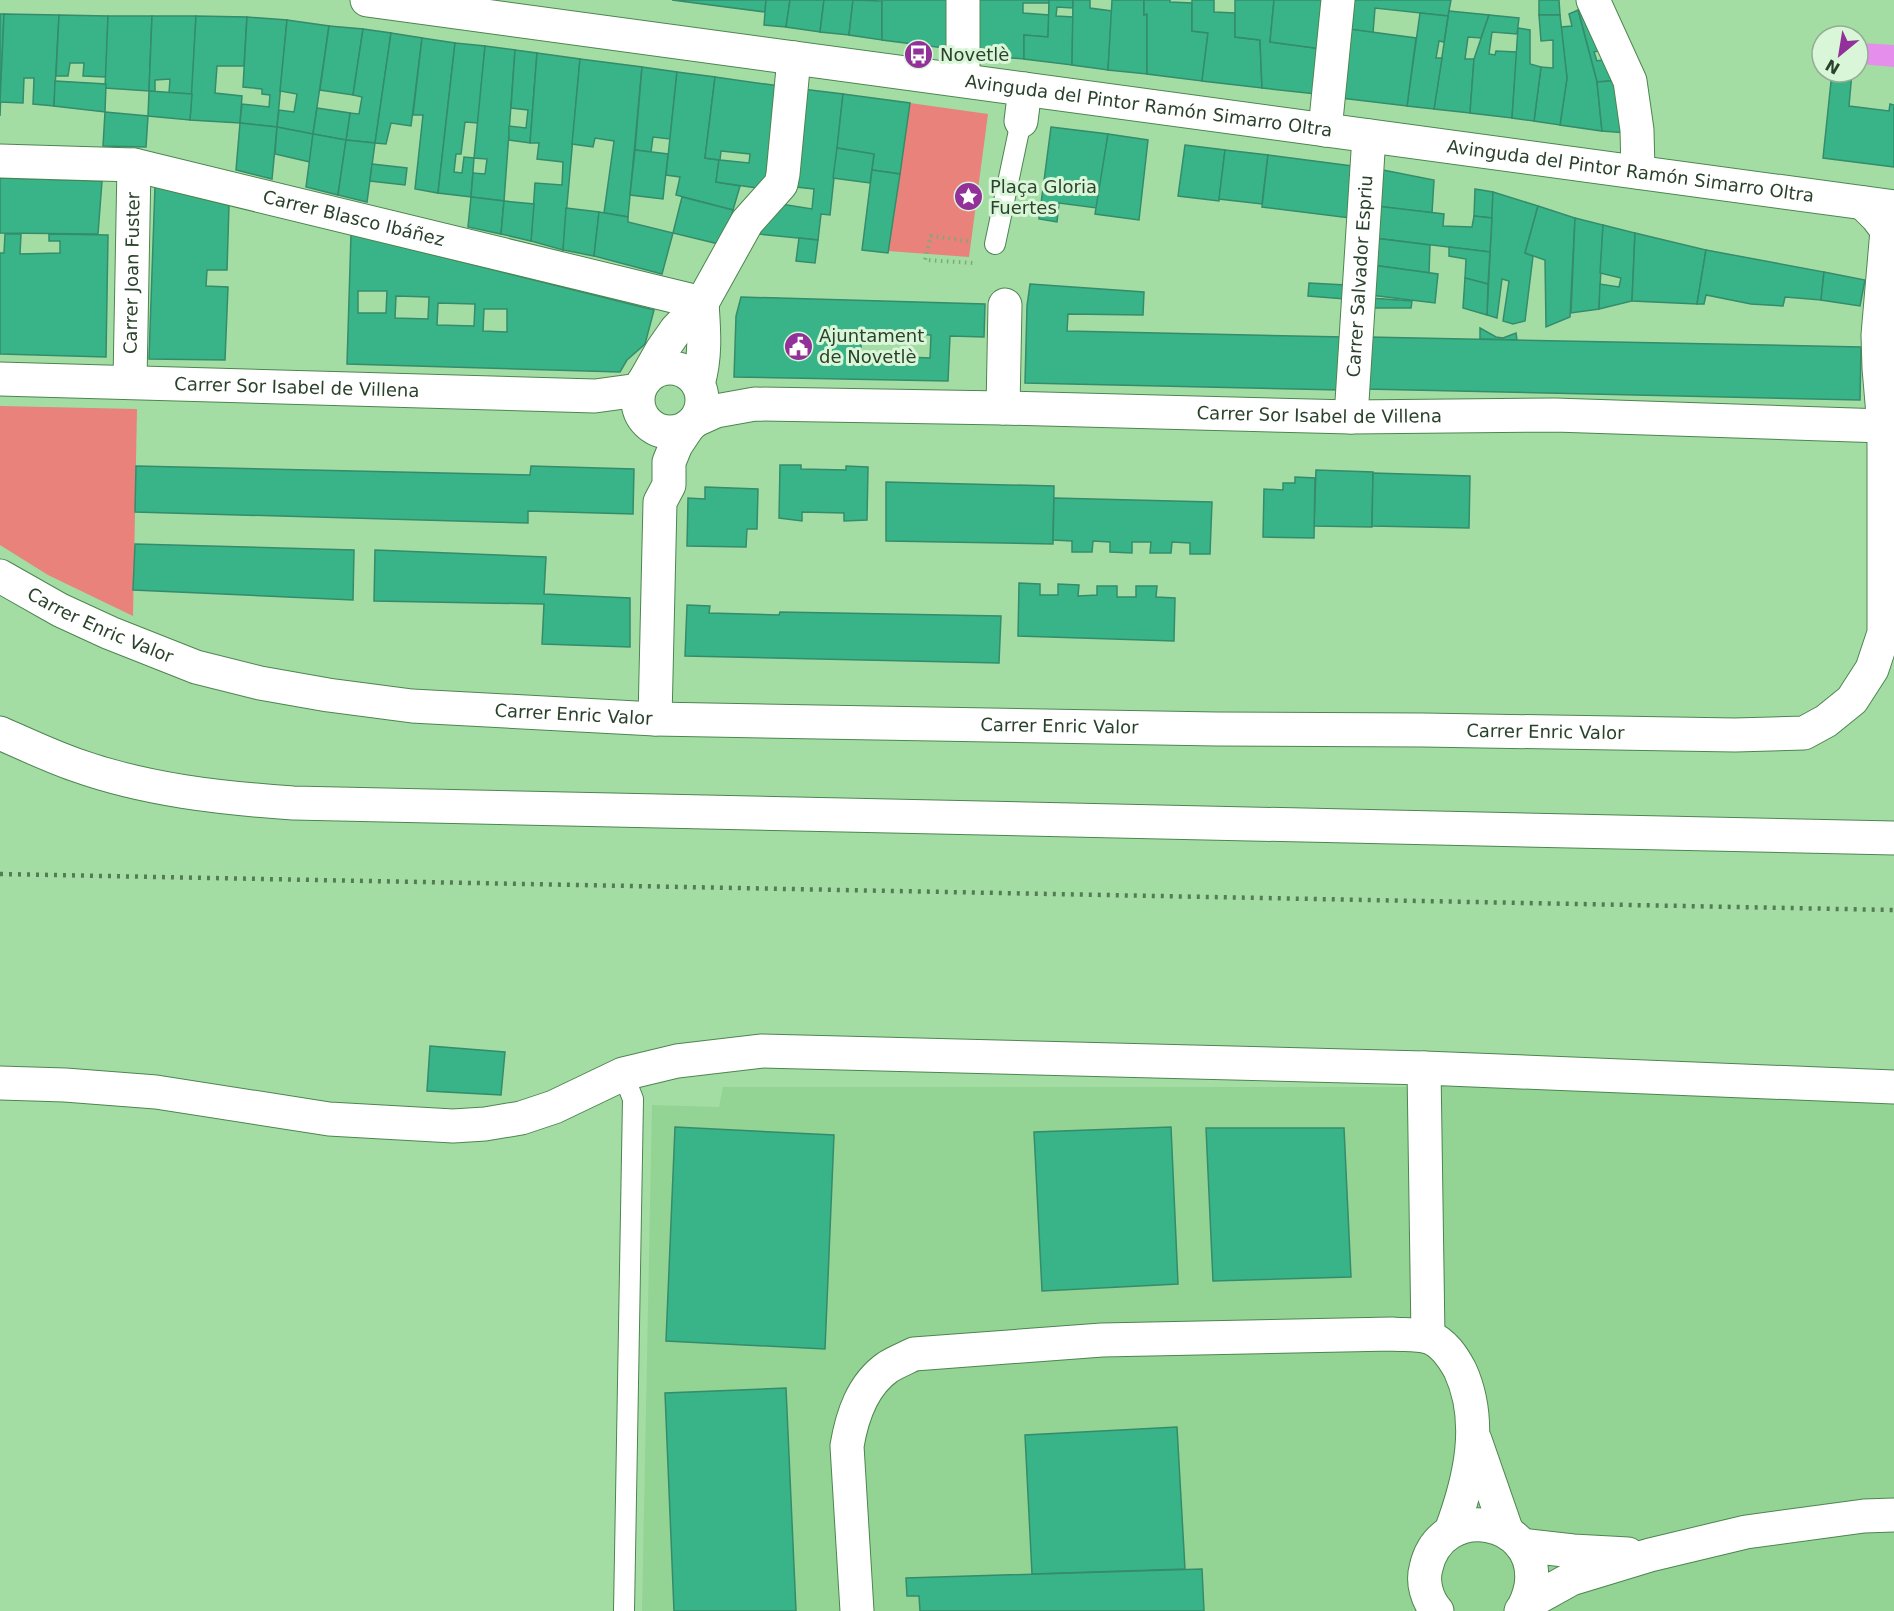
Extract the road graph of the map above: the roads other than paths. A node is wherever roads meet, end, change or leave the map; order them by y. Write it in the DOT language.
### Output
graph roads {
  1 [pos="367,0"];
  2 [pos="963,0"];
  3 [pos="1338,0"];
  4 [pos="1593,0"];
  5 [pos="794,58"];
  6 [pos="963,80"];
  7 [pos="1025,89"];
  8 [pos="1021,121"];
  9 [pos="1325,130"];
  10 [pos="1369,136"];
  11 [pos="0,161"];
  12 [pos="134,165"];
  13 [pos="1638,172"];
  14 [pos="1878,205"];
  15 [pos="995,244"];
  16 [pos="702,303"];
  17 [pos="1005,305"];
  18 [pos="0,379"];
  19 [pos="130,381"];
  20 [pos="699,386"];
  21 [pos="1894,393"];
  22 [pos="645,403"];
  23 [pos="755,404"];
  24 [pos="1003,408"];
  25 [pos="1351,417"];
  26 [pos="692,424"];
  27 [pos="1884,426"];
  28 [pos="660,502"];
  29 [pos="0,576"];
  30 [pos="655,719"];
  31 [pos="0,733"];
  32 [pos="1894,838"];
  33 [pos="1424,1068"];
  34 [pos="623,1074"];
  35 [pos="0,1083"];
  36 [pos="1894,1087"];
  37 [pos="1428,1337"];
  38 [pos="1474,1435"];
  39 [pos="1894,1515"];
  40 [pos="1451,1531"];
  41 [pos="1514,1538"];
  42 [pos="1650,1555"];
  43 [pos="1523,1608"];
  44 [pos="624,1611"];
  45 [pos="857,1611"];
  46 [pos="1437,1611"];
  1 -- 5 [label="street, Avinguda del Pintor Ramón Simarro Oltra"];
  2 -- 6 [label="street"];
  3 -- 9 [label="street"];
  4 -- 13 [label="street"];
  5 -- 6 [label="street, Avinguda del Pintor Ramón Simarro Oltra"];
  5 -- 16 [label="street"];
  6 -- 7 [label="street, Avinguda del Pintor Ramón Simarro Oltra"];
  7 -- 8 [label="street"];
  7 -- 9 [label="street, Avinguda del Pintor Ramón Simarro Oltra"];
  8 -- 15 [label="lane"];
  9 -- 10 [label="street, Avinguda del Pintor Ramón Simarro Oltra"];
  10 -- 13 [label="street, Avinguda del Pintor Ramón Simarro Oltra"];
  10 -- 25 [label="street, Carrer Salvador Espriu"];
  11 -- 12 [label="street, Carrer Blasco Ibáñez"];
  12 -- 16 [label="street, Carrer Blasco Ibáñez"];
  12 -- 19 [label="street, Carrer Joan Fuster"];
  13 -- 14 [label="street, Avinguda del Pintor Ramón Simarro Oltra"];
  14 -- 27 [label="street, Carrer Enric Valor"];
  16 -- 20 [label="street"];
  16 -- 22 [label="street"];
  17 -- 24 [label="street"];
  18 -- 19 [label="street, Carrer Sor Isabel de Villena"];
  19 -- 22 [label="street, Carrer Sor Isabel de Villena"];
  20 -- 22 [label="street, Carrer Sor Isabel de Villena"];
  20 -- 23 [label="street, Carrer Sor Isabel de Villena"];
  20 -- 26 [label="street"];
  21 -- 27 [label="street, Carrer Enric Valor"];
  22 -- 26 [label="street, Carrer Sor Isabel de Villena"];
  22 -- 28 [label="street"];
  23 -- 24 [label="street, Carrer Sor Isabel de Villena"];
  23 -- 26 [label="street, Carrer Sor Isabel de Villena"];
  24 -- 25 [label="street, Carrer Sor Isabel de Villena"];
  25 -- 27 [label="street, Carrer Sor Isabel de Villena"];
  26 -- 28 [label="street"];
  27 -- 30 [label="street, Carrer Enric Valor"];
  28 -- 30 [label="street"];
  29 -- 30 [label="street, Carrer Enric Valor"];
  31 -- 32 [label="street"];
  33 -- 34 [label="street"];
  33 -- 36 [label="street"];
  33 -- 37 [label="street"];
  34 -- 35 [label="street"];
  34 -- 44 [label="lane"];
  37 -- 38 [label="street"];
  37 -- 45 [label="street"];
  38 -- 40 [label="street"];
  38 -- 41 [label="street"];
  39 -- 42 [label="street"];
  40 -- 41 [label="street"];
  40 -- 46 [label="street"];
  41 -- 42 [label="street"];
  41 -- 43 [label="street"];
  42 -- 43 [label="street"];
}
